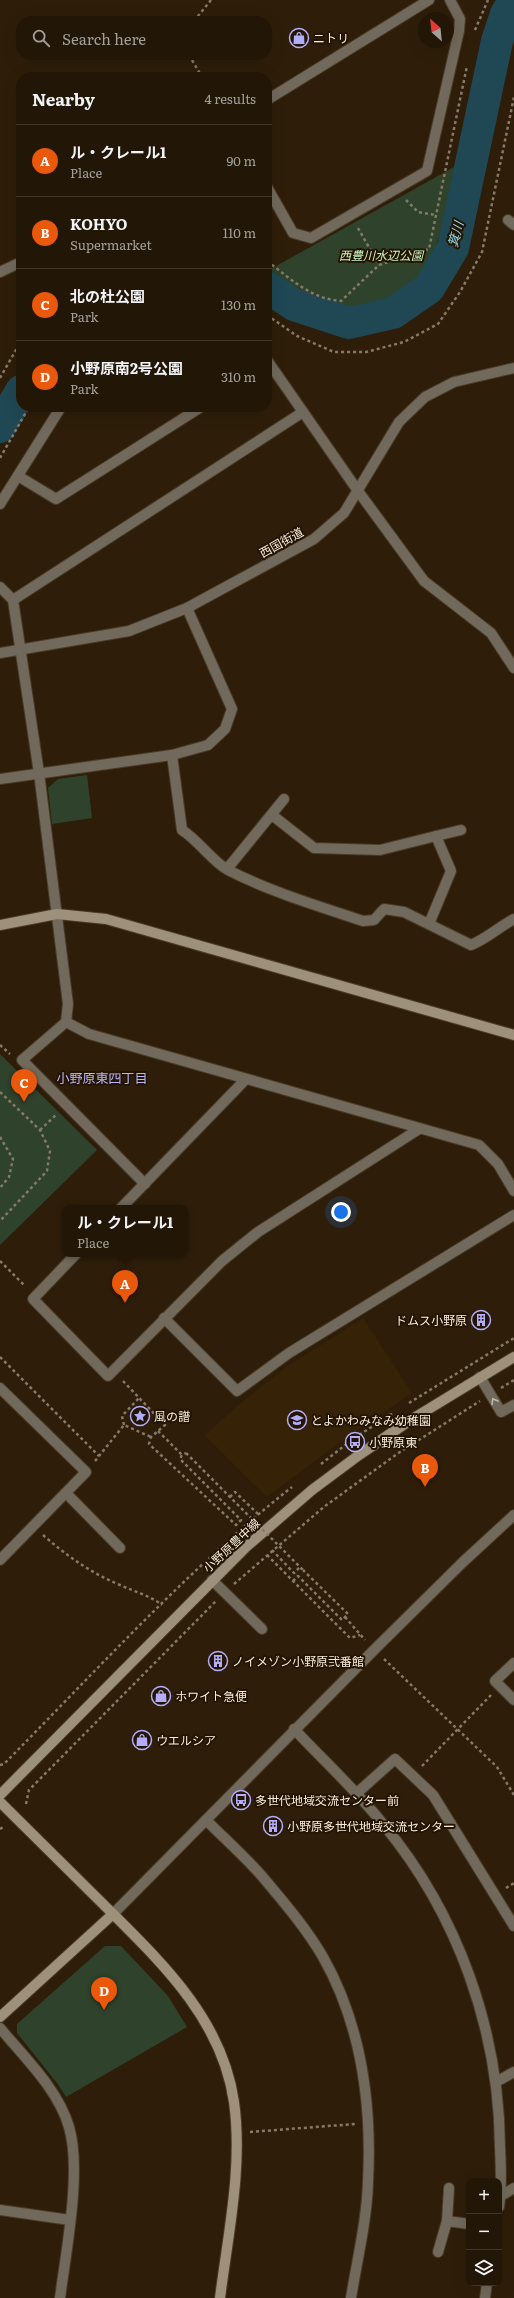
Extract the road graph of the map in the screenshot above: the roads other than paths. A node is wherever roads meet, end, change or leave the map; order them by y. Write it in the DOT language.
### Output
graph roads {
  1 [pos="429,0"];
  2 [pos="450,0"];
  3 [pos="272,97"];
  4 [pos="272,196"];
  5 [pos="16,264"];
  6 [pos="0,272"];
  7 [pos="514,368"];
  8 [pos="272,369"];
  9 [pos="58,412"];
  10 [pos="194,412"];
  11 [pos="303,412"];
  12 [pos="18,476"];
  13 [pos="358,491"];
  14 [pos="0,504"];
  15 [pos="0,587"];
  16 [pos="13,600"];
  17 [pos="187,608"];
  18 [pos="19,650"];
  19 [pos="0,653"];
  20 [pos="514,668"];
  21 [pos="172,755"];
  22 [pos="39,773"];
  23 [pos="0,779"];
  24 [pos="284,799"];
  25 [pos="272,815"];
  26 [pos="462,830"];
  27 [pos="436,836"];
  28 [pos="227,869"];
  29 [pos="57,914"];
  30 [pos="514,920"];
  31 [pos="429,924"];
  32 [pos="0,925"];
  33 [pos="66,1022"];
  34 [pos="514,1035"];
  35 [pos="246,1079"];
  36 [pos="419,1129"];
  37 [pos="145,1184"];
  38 [pos="514,1191"];
  39 [pos="124,1205"];
  40 [pos="514,1215"];
  41 [pos="73,1257"];
  42 [pos="164,1318"];
  43 [pos="514,1357"];
  44 [pos="480,1377"];
  45 [pos="0,1388"];
  46 [pos="514,1404"];
  47 [pos="66,1493"];
  48 [pos="514,1515"];
  49 [pos="120,1548"];
  50 [pos="0,1560"];
  51 [pos="212,1580"];
  52 [pos="262,1629"];
  53 [pos="514,1663"];
  54 [pos="514,1700"];
  55 [pos="294,1729"];
  56 [pos="356,1793"];
  57 [pos="0,1795"];
  58 [pos="0,1802"];
  59 [pos="206,1820"];
  60 [pos="113,1914"];
  61 [pos="514,1926"];
  62 [pos="0,2016"];
  63 [pos="0,2028"];
  64 [pos="514,2072"];
  65 [pos="496,2082"];
  66 [pos="501,2178"];
  67 [pos="449,2188"];
  68 [pos="514,2188"];
  69 [pos="502,2195"];
  70 [pos="0,2210"];
  71 [pos="70,2220"];
  72 [pos="447,2221"];
  73 [pos="466,2224"];
  74 [pos="438,2252"];
  75 [pos="487,2286"];
  76 [pos="60,2298"];
  77 [pos="220,2298"];
  78 [pos="351,2298"];
  79 [pos="485,2298"];
  1 -- 3 [label="street"];
  2 -- 4 [label="street"];
  5 -- 6 [label="street"];
  7 -- 13 [label="street, 西国街道"];
  8 -- 11 [label="street"];
  9 -- 12 [label="street"];
  10 -- 12 [label="street"];
  11 -- 13 [label="street"];
  11 -- 16 [label="street"];
  12 -- 14 [label="street"];
  13 -- 17 [label="street, 西国街道"];
  13 -- 20 [label="street"];
  15 -- 16 [label="street"];
  16 -- 18 [label="street"];
  17 -- 18 [label="street, 西国街道"];
  17 -- 21 [label="street"];
  18 -- 19 [label="street, 西国街道"];
  18 -- 22 [label="street"];
  21 -- 22 [label="street"];
  21 -- 28 [label="street"];
  22 -- 23 [label="street"];
  22 -- 29 [label="street"];
  24 -- 25 [label="street"];
  25 -- 27 [label="street"];
  25 -- 28 [label="street"];
  26 -- 27 [label="street"];
  27 -- 31 [label="street"];
  28 -- 31 [label="street"];
  29 -- 32 [label="street"];
  29 -- 33 [label="street"];
  29 -- 34 [label="street"];
  30 -- 31 [label="street"];
  33 -- 35 [label="street"];
  33 -- 37 [label="street"];
  35 -- 36 [label="street"];
  35 -- 37 [label="street"];
  36 -- 38 [label="street"];
  36 -- 42 [label="street"];
  37 -- 39 [label="street"];
  40 -- 42 [label="street"];
  41 -- 42 [label="street"];
  43 -- 44 [label="street, 小野原豊中線"];
  46 -- 44 [label="street, one-way"];
  44 -- 51 [label="street, 小野原豊中線"];
  45 -- 47 [label="street"];
  47 -- 49 [label="street"];
  47 -- 50 [label="street"];
  48 -- 55 [label="street"];
  51 -- 52 [label="street"];
  51 -- 57 [label="street, 小野原豊中線"];
  53 -- 54 [label="street"];
  55 -- 56 [label="street"];
  55 -- 59 [label="street"];
  56 -- 61 [label="street"];
  56 -- 65 [label="street"];
  58 -- 60 [label="street"];
  59 -- 60 [label="street"];
  59 -- 78 [label="street"];
  60 -- 62 [label="street"];
  60 -- 77 [label="street"];
  63 -- 71 [label="street"];
  64 -- 65 [label="street"];
  65 -- 66 [label="street"];
  67 -- 72 [label="street"];
  68 -- 69 [label="street"];
  70 -- 71 [label="street"];
  71 -- 76 [label="street"];
  72 -- 73 [label="street"];
  72 -- 74 [label="street"];
  75 -- 79 [label="street"];
}
